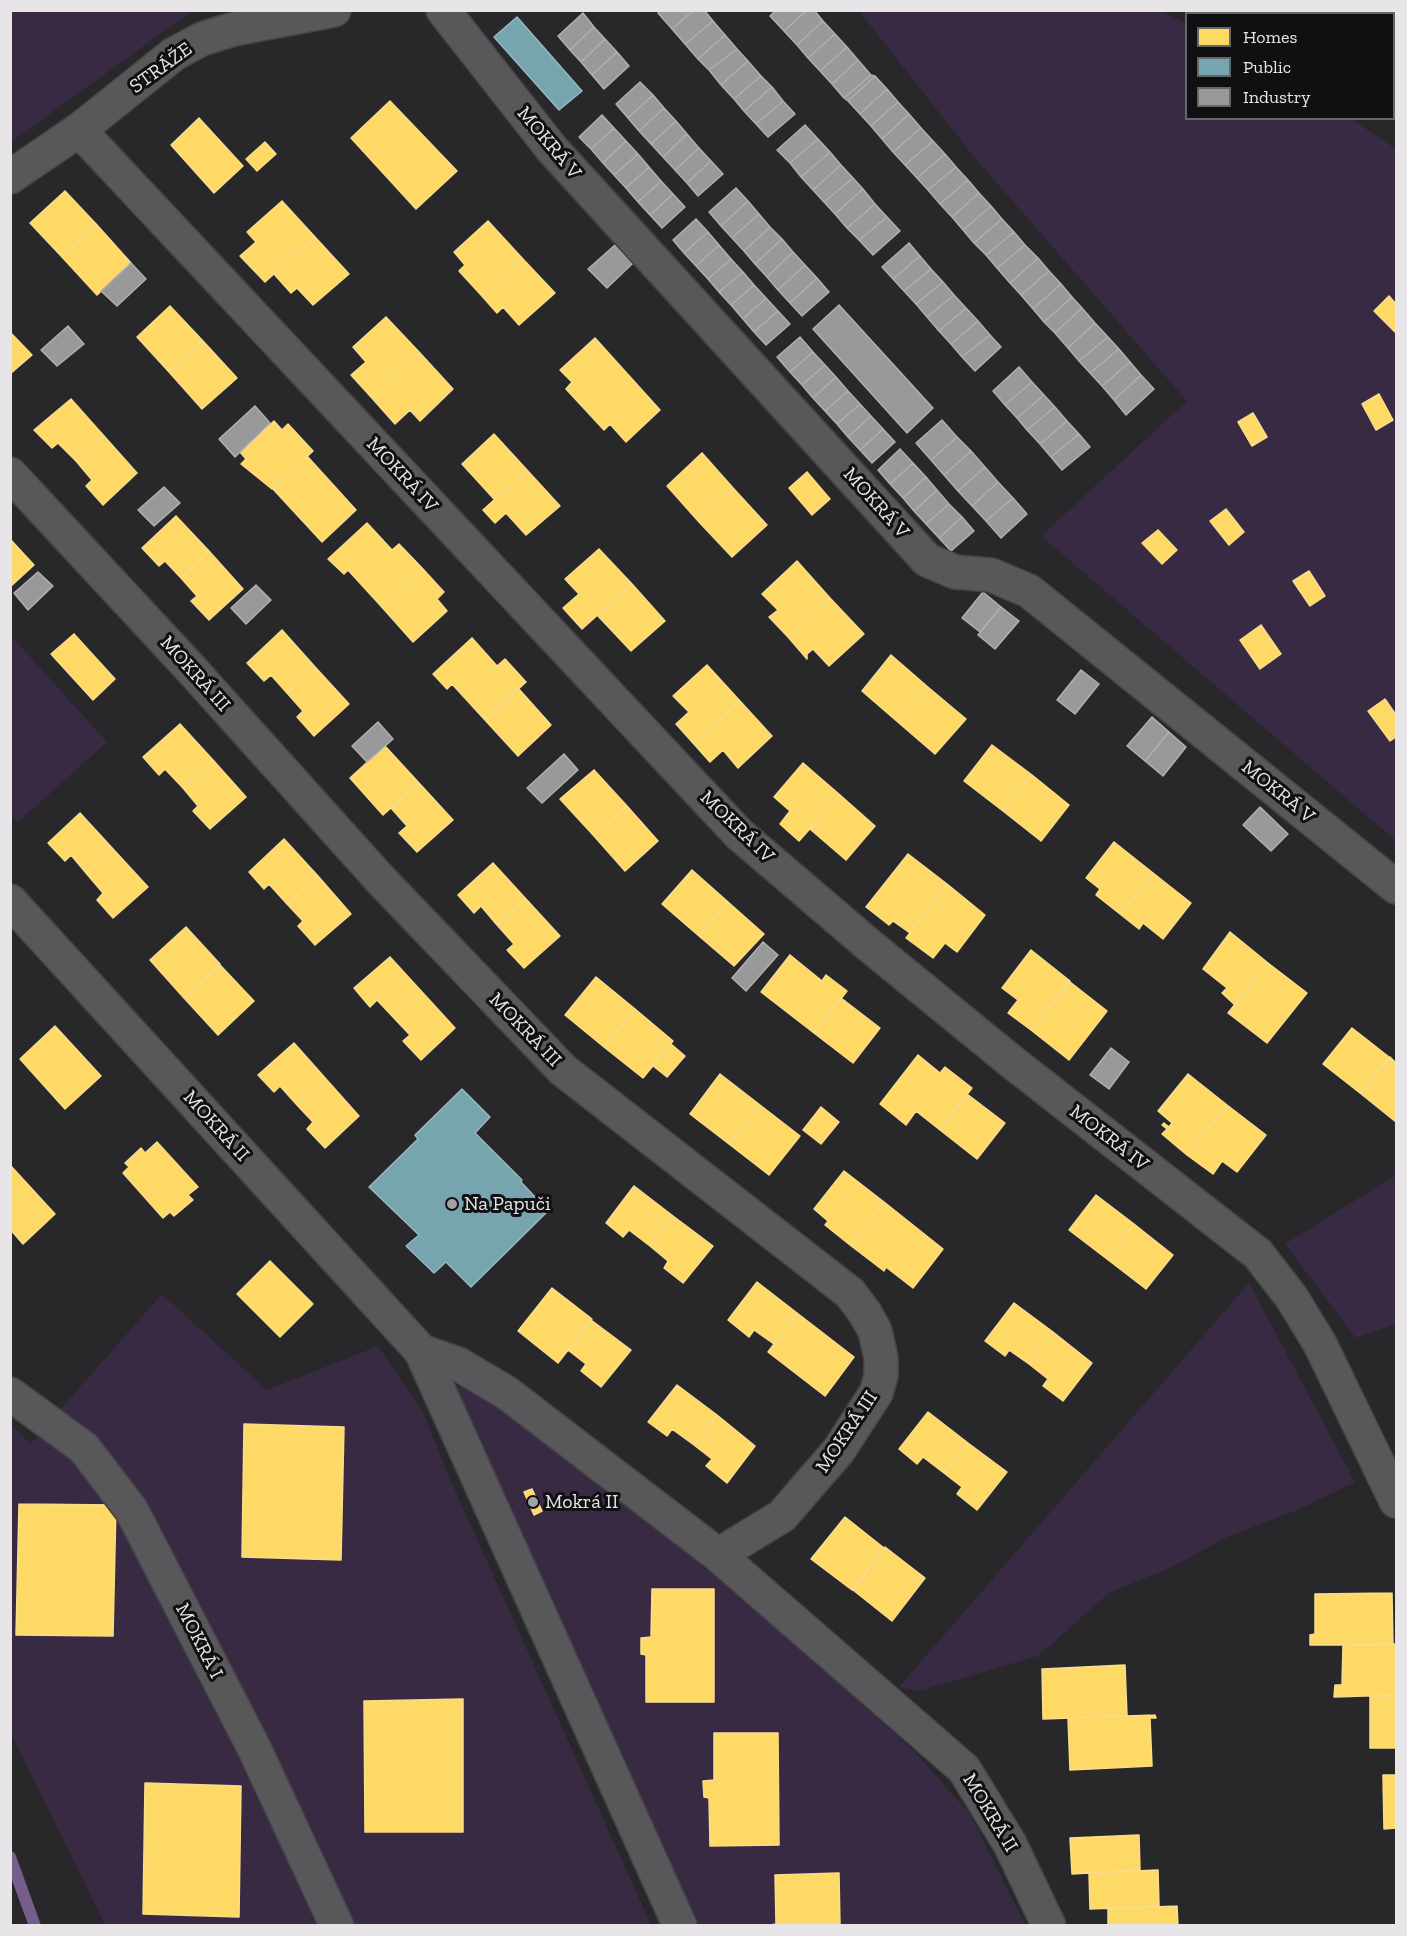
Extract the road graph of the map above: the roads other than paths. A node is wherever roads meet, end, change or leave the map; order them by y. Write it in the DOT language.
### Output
graph roads {
  1 [pos="334,10"];
  2 [pos="442,10"];
  3 [pos="79,130"];
  4 [pos="10,177"];
  5 [pos="10,474"];
  6 [pos="1396,887"];
  7 [pos="10,901"];
  8 [pos="421,1351"];
  9 [pos="10,1394"];
  10 [pos="1396,1501"];
  11 [pos="718,1556"];
  12 [pos="337,1926"];
  13 [pos="680,1926"];
  14 [pos="1049,1926"];
  1 -- 3 [label="street, STRÁŽE"];
  2 -- 6 [label="street, MOKRÁ V"];
  3 -- 4 [label="street, STRÁŽE"];
  3 -- 10 [label="street, MOKRÁ IV"];
  5 -- 11 [label="street, MOKRÁ III"];
  7 -- 8 [label="street, MOKRÁ II"];
  8 -- 11 [label="street, MOKRÁ II"];
  8 -- 13 [label="street, MOKRÁ II"];
  9 -- 12 [label="street, MOKRÁ I"];
  11 -- 14 [label="street, MOKRÁ II"];
}
